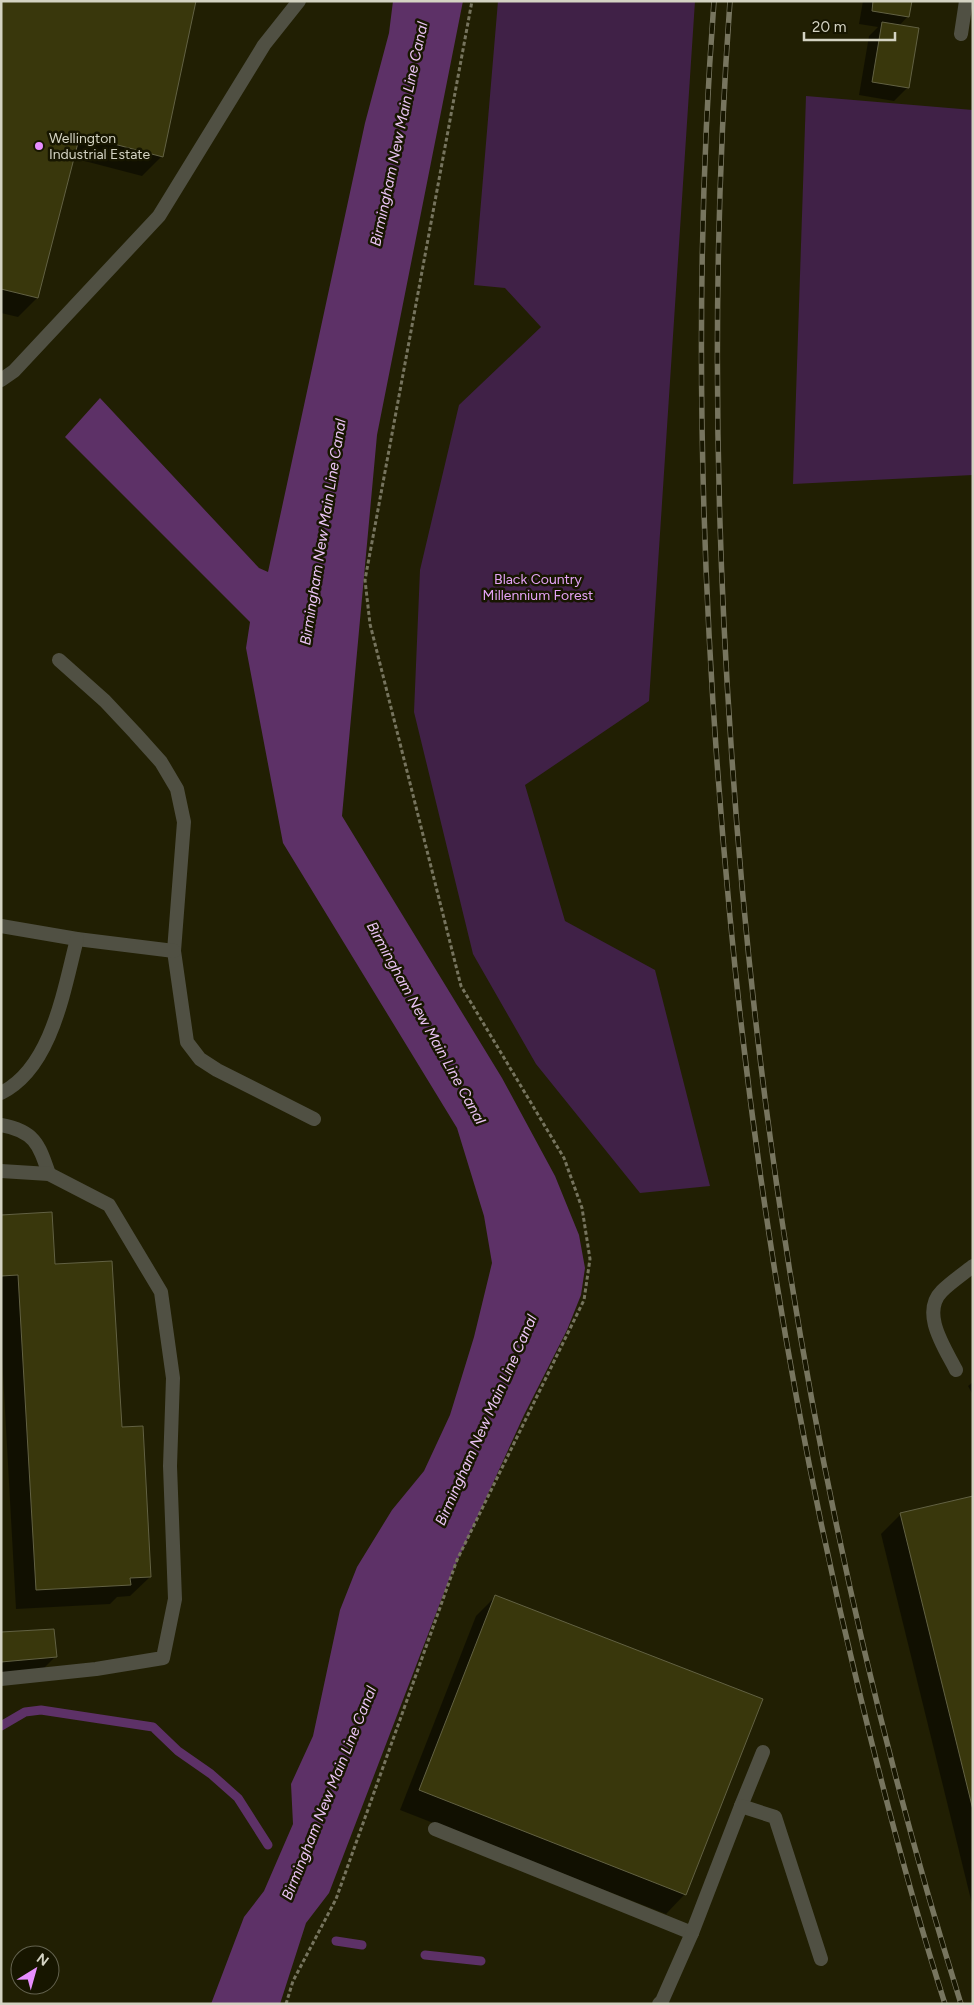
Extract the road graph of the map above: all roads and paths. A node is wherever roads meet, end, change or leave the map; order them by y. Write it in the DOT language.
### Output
graph roads {
  1 [pos="299,1"];
  2 [pos="472,1"];
  3 [pos="966,1"];
  4 [pos="961,34"];
  5 [pos="1,380"];
  6 [pos="59,660"];
  7 [pos="1,926"];
  8 [pos="77,939"];
  9 [pos="174,951"];
  10 [pos="1,1093"];
  11 [pos="314,1119"];
  12 [pos="1,1125"];
  13 [pos="1,1171"];
  14 [pos="49,1174"];
  15 [pos="973,1266"];
  16 [pos="956,1370"];
  17 [pos="1,1679"];
  18 [pos="763,1752"];
  19 [pos="741,1806"];
  20 [pos="435,1829"];
  21 [pos="692,1933"];
  22 [pos="821,1959"];
  23 [pos="286,2004"];
  24 [pos="659,2004"];
  1 -- 5 [label="street"];
  2 -- 23 [label="path"];
  3 -- 4 [label="street"];
  6 -- 9 [label="street"];
  7 -- 8 [label="street"];
  8 -- 9 [label="street"];
  8 -- 10 [label="street"];
  9 -- 11 [label="street"];
  12 -- 14 [label="street"];
  13 -- 14 [label="street"];
  14 -- 17 [label="street"];
  15 -- 16 [label="street"];
  18 -- 19 [label="street"];
  19 -- 21 [label="street"];
  19 -- 22 [label="street"];
  20 -- 21 [label="street"];
  21 -- 24 [label="street"];
}
